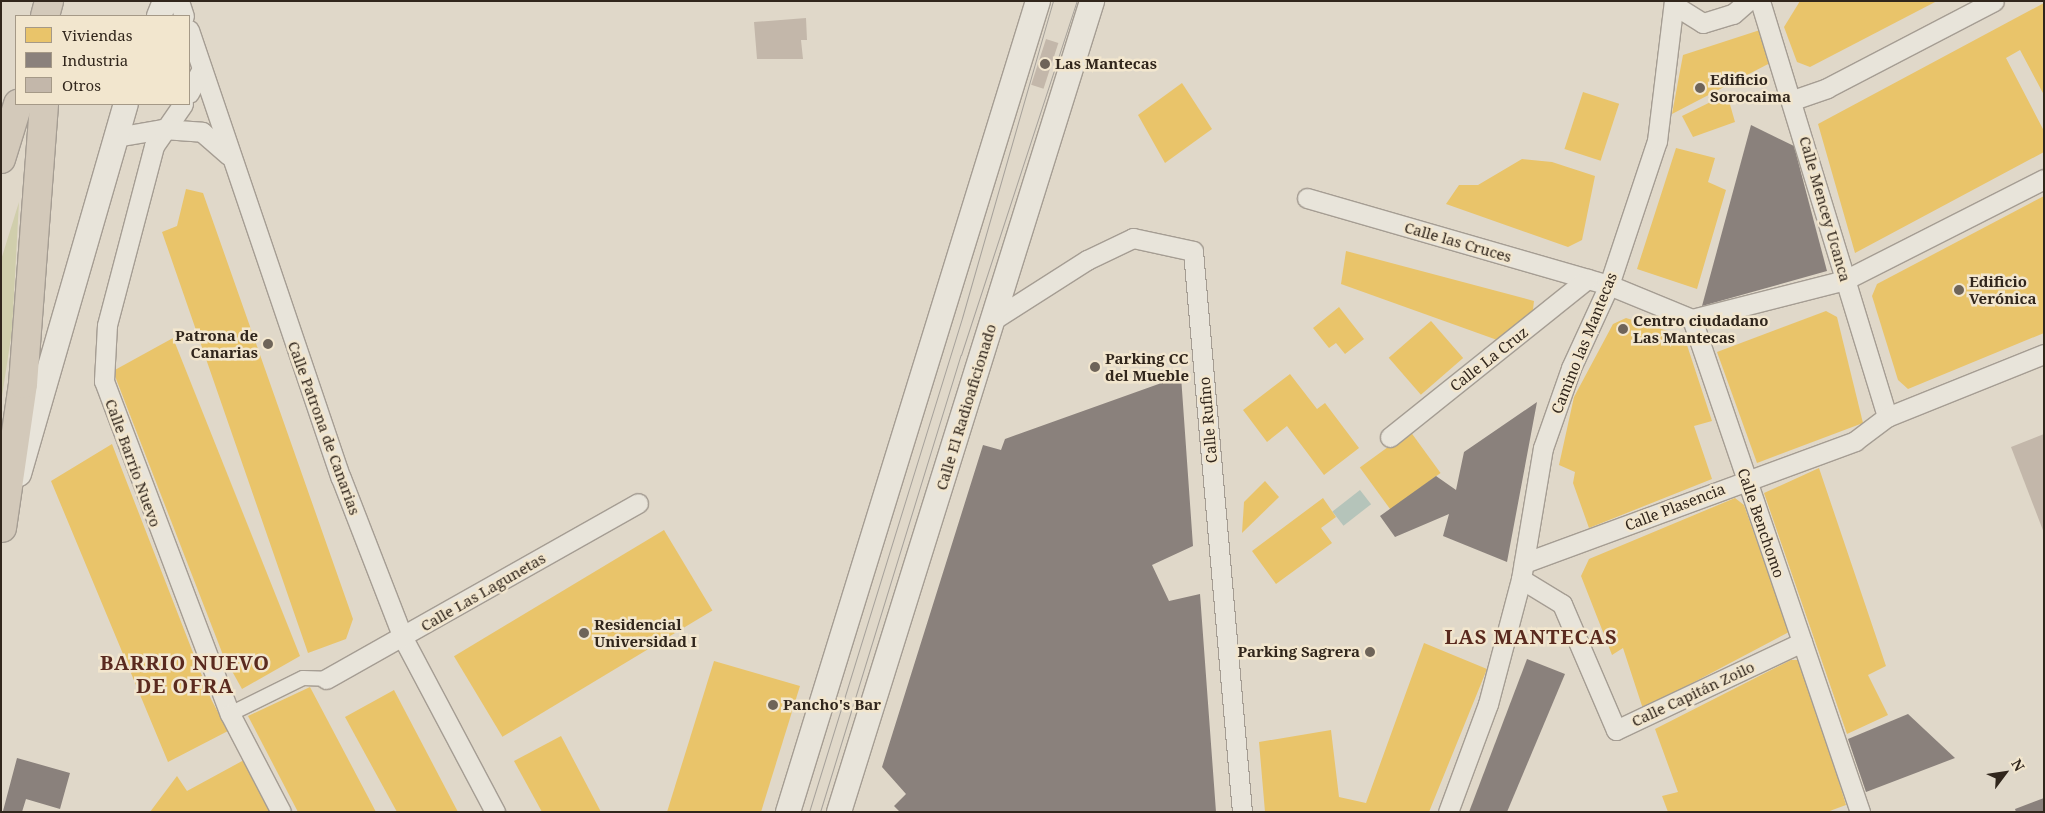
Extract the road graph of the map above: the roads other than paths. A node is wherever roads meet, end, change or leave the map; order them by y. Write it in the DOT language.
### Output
graph roads {
  1 [pos="50,1"];
  2 [pos="165,1"];
  3 [pos="179,1"];
  4 [pos="1038,1"];
  5 [pos="1092,1"];
  6 [pos="1748,1"];
  7 [pos="1760,1"];
  8 [pos="1994,1"];
  9 [pos="1674,3"];
  10 [pos="45,15"];
  11 [pos="50,15"];
  12 [pos="159,15"];
  13 [pos="184,15"];
  14 [pos="1703,23"];
  15 [pos="190,33"];
  16 [pos="1668,46"];
  17 [pos="202,69"];
  18 [pos="190,91"];
  19 [pos="1792,100"];
  20 [pos="18,105"];
  21 [pos="44,105"];
  22 [pos="126,105"];
  23 [pos="182,105"];
  24 [pos="163,129"];
  25 [pos="116,137"];
  26 [pos="228,155"];
  27 [pos="1,159"];
  28 [pos="2044,179"];
  29 [pos="1307,198"];
  30 [pos="1587,279"];
  31 [pos="1845,280"];
  32 [pos="1609,285"];
  33 [pos="1692,319"];
  34 [pos="993,320"];
  35 [pos="2044,354"];
  36 [pos="1887,417"];
  37 [pos="1390,437"];
  38 [pos="1746,480"];
  39 [pos="638,503"];
  40 [pos="2,531"];
  41 [pos="1523,571"];
  42 [pos="403,638"];
  43 [pos="1802,642"];
  44 [pos="326,679"];
  45 [pos="230,714"];
  46 [pos="1858,811"];
  47 [pos="281,812"];
  48 [pos="495,812"];
  49 [pos="788,812"];
  50 [pos="840,812"];
  51 [pos="1242,812"];
  52 [pos="1448,812"];
  1 -- 10 [label="highway"];
  1 -- 11 [label="highway"];
  2 -- 12 [label="street"];
  3 -- 13 [label="street"];
  4 -- 49 [label="street"];
  5 -- 34 [label="street, Calle El Radioaficionado"];
  6 -- 14 [label="street"];
  7 -- 19 [label="street, Calle Mencey Ucanca"];
  8 -- 19 [label="street"];
  9 -- 14 [label="street"];
  9 -- 16 [label="street, Camino las Mantecas"];
  14 -- 16 [label="street"];
  15 -- 17 [label="street, Calle Patrona de Canarias"];
  16 -- 32 [label="street, Camino las Mantecas"];
  17 -- 18 [label="street"];
  17 -- 26 [label="street, Calle Patrona de Canarias"];
  19 -- 31 [label="street, Calle Mencey Ucanca"];
  20 -- 27 [label="highway"];
  21 -- 40 [label="highway"];
  22 -- 25 [label="street"];
  23 -- 24 [label="street, Calle Barrio Nuevo"];
  24 -- 25 [label="street"];
  24 -- 26 [label="street"];
  24 -- 45 [label="street, Calle Barrio Nuevo"];
  25 -- 40 [label="street"];
  26 -- 42 [label="street, Calle Patrona de Canarias"];
  28 -- 31 [label="street"];
  29 -- 30 [label="street, Calle las Cruces"];
  30 -- 32 [label="street, Calle las Cruces"];
  30 -- 37 [label="street, Calle La Cruz"];
  31 -- 33 [label="street"];
  31 -- 36 [label="street, Calle Mencey Ucanca"];
  32 -- 33 [label="street"];
  32 -- 41 [label="street, Camino las Mantecas"];
  33 -- 38 [label="street, Calle Benchomo"];
  34 -- 50 [label="street, Calle El Radioaficionado"];
  34 -- 51 [label="street, Calle Rufino"];
  35 -- 36 [label="street, Calle Plasencia"];
  36 -- 38 [label="street, Calle Plasencia"];
  38 -- 41 [label="street, Calle Plasencia"];
  38 -- 43 [label="street, Calle Benchomo"];
  39 -- 42 [label="street, Calle Las Lagunetas"];
  41 -- 43 [label="street, Calle Capitán Zoilo"];
  41 -- 52 [label="street, Camino las Mantecas"];
  42 -- 44 [label="street, Calle Las Lagunetas"];
  42 -- 48 [label="street, Calle Patrona de Canarias"];
  43 -- 46 [label="street, Calle Benchomo"];
  44 -- 45 [label="street"];
  45 -- 47 [label="street, Calle Barrio Nuevo"];
}
